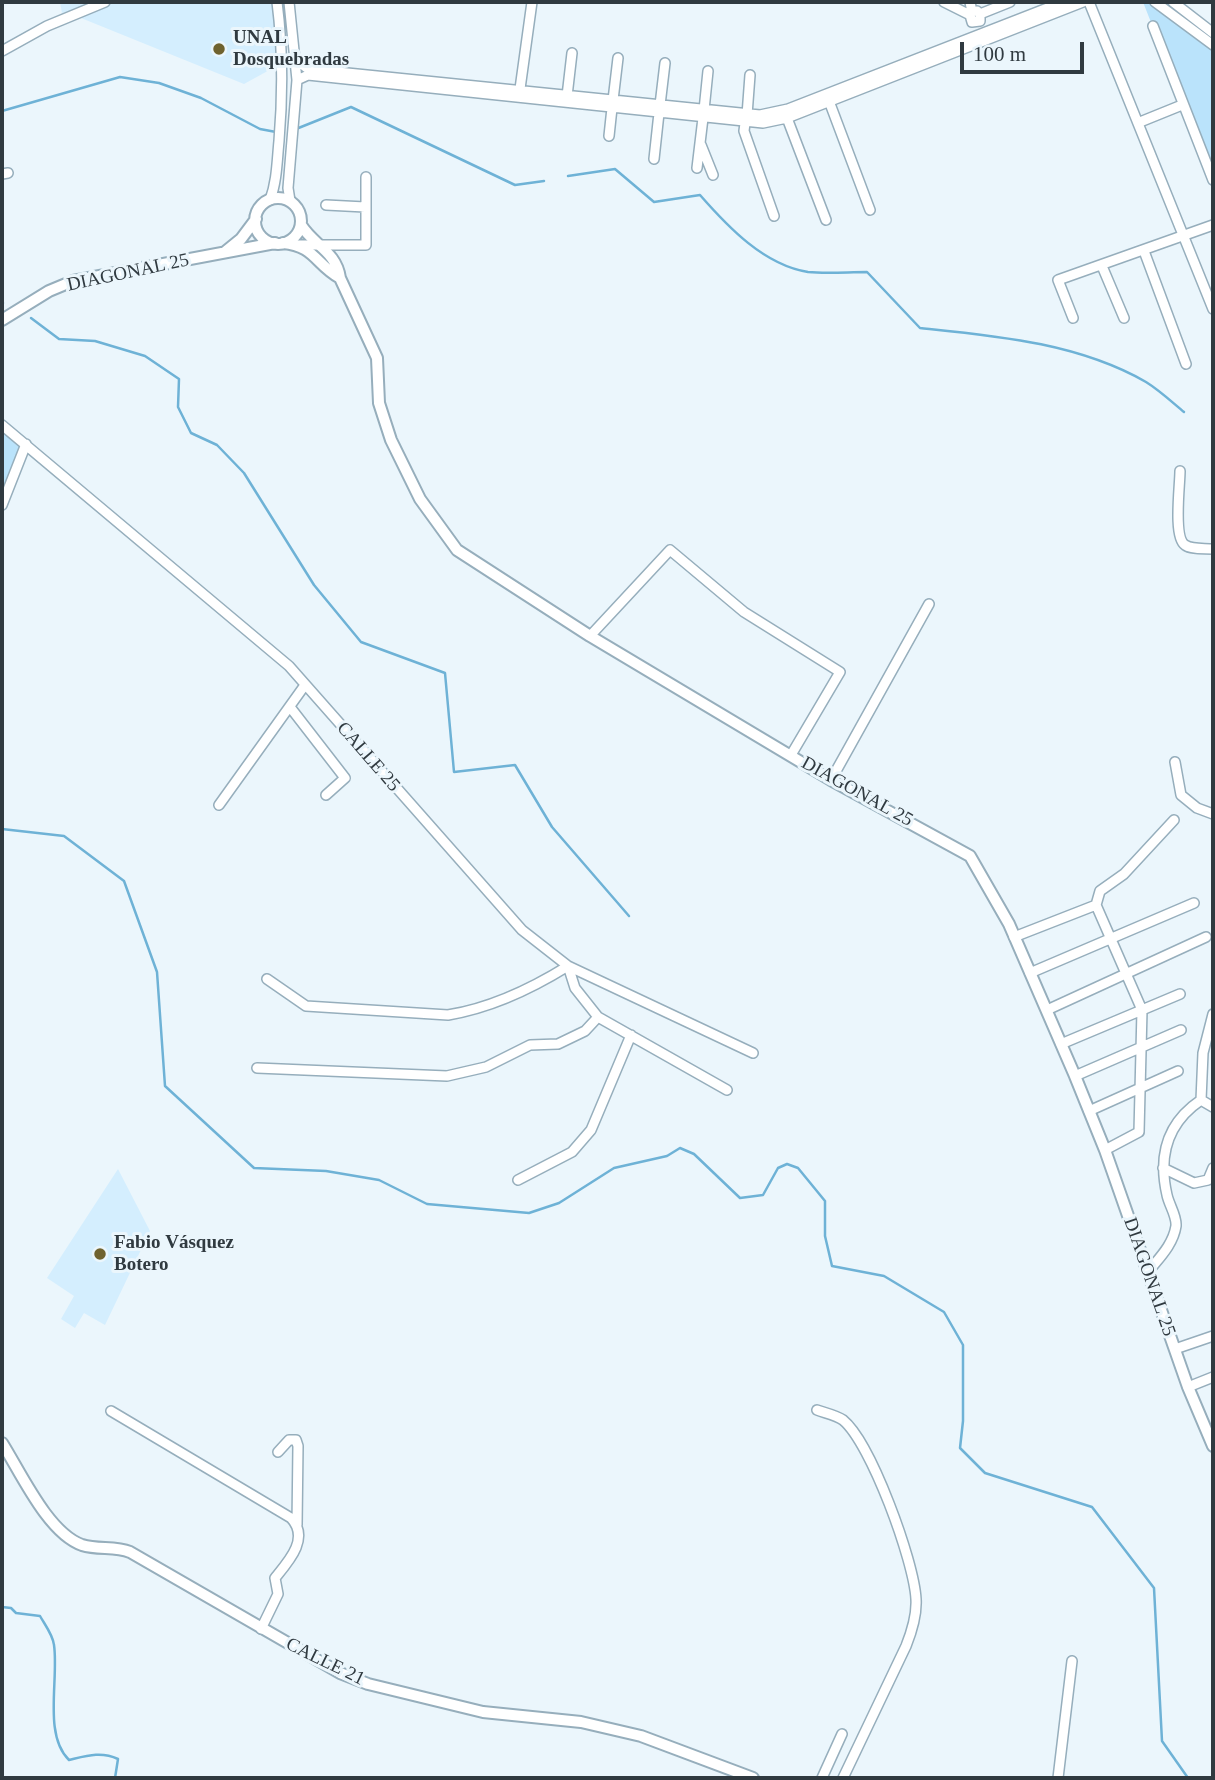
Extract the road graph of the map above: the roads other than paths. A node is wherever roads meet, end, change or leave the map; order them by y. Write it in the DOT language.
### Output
graph roads {
  1 [pos="105,2"];
  2 [pos="277,2"];
  3 [pos="289,2"];
  4 [pos="532,2"];
  5 [pos="944,2"];
  6 [pos="970,2"];
  7 [pos="1010,2"];
  8 [pos="1063,2"];
  9 [pos="1083,2"];
  10 [pos="1089,2"];
  11 [pos="1155,2"];
  12 [pos="1188,2"];
  13 [pos="1176,4"];
  14 [pos="975,16"];
  15 [pos="1153,26"];
  16 [pos="982,33"];
  17 [pos="1213,33"];
  18 [pos="1213,45"];
  19 [pos="2,51"];
  20 [pos="572,53"];
  21 [pos="618,58"];
  22 [pos="296,60"];
  23 [pos="664,63"];
  24 [pos="708,71"];
  25 [pos="750,75"];
  26 [pos="297,80"];
  27 [pos="519,94"];
  28 [pos="567,96"];
  29 [pos="829,101"];
  30 [pos="613,104"];
  31 [pos="1182,105"];
  32 [pos="659,109"];
  33 [pos="703,114"];
  34 [pos="787,118"];
  35 [pos="746,119"];
  36 [pos="1140,122"];
  37 [pos="609,136"];
  38 [pos="700,143"];
  39 [pos="654,159"];
  40 [pos="697,168"];
  41 [pos="713,175"];
  42 [pos="366,177"];
  43 [pos="1213,180"];
  44 [pos="270,200"];
  45 [pos="290,201"];
  46 [pos="326,205"];
  47 [pos="365,207"];
  48 [pos="870,210"];
  49 [pos="774,216"];
  50 [pos="256,219"];
  51 [pos="826,220"];
  52 [pos="301,225"];
  53 [pos="1213,225"];
  54 [pos="1186,234"];
  55 [pos="278,243"];
  56 [pos="319,244"];
  57 [pos="297,245"];
  58 [pos="1144,251"];
  59 [pos="221,254"];
  60 [pos="1102,266"];
  61 [pos="340,278"];
  62 [pos="1213,309"];
  63 [pos="1073,318"];
  64 [pos="1124,318"];
  65 [pos="2,320"];
  66 [pos="1186,364"];
  67 [pos="2,425"];
  68 [pos="26,444"];
  69 [pos="1180,471"];
  70 [pos="2,505"];
  71 [pos="1213,549"];
  72 [pos="929,604"];
  73 [pos="590,636"];
  74 [pos="305,685"];
  75 [pos="290,707"];
  76 [pos="791,755"];
  77 [pos="1175,762"];
  78 [pos="831,780"];
  79 [pos="326,795"];
  80 [pos="219,805"];
  81 [pos="1213,814"];
  82 [pos="1174,820"];
  83 [pos="1194,903"];
  84 [pos="1096,905"];
  85 [pos="1014,937"];
  86 [pos="1206,937"];
  87 [pos="1111,940"];
  88 [pos="568,966"];
  89 [pos="1030,973"];
  90 [pos="1126,974"];
  91 [pos="267,979"];
  92 [pos="1180,994"];
  93 [pos="1046,1010"];
  94 [pos="1142,1010"];
  95 [pos="1213,1014"];
  96 [pos="598,1017"];
  97 [pos="1181,1030"];
  98 [pos="631,1035"];
  99 [pos="1061,1044"];
  100 [pos="1141,1048"];
  101 [pos="753,1053"];
  102 [pos="257,1068"];
  103 [pos="1178,1071"];
  104 [pos="1075,1076"];
  105 [pos="1142,1088"];
  106 [pos="727,1090"];
  107 [pos="1201,1100"];
  108 [pos="1213,1107"];
  109 [pos="1089,1111"];
  110 [pos="1105,1150"];
  111 [pos="1163,1168"];
  112 [pos="1213,1168"];
  113 [pos="518,1180"];
  114 [pos="1148,1272"];
  115 [pos="1213,1336"];
  116 [pos="1175,1349"];
  117 [pos="1213,1377"];
  118 [pos="1188,1387"];
  119 [pos="817,1410"];
  120 [pos="111,1411"];
  121 [pos="2,1443"];
  122 [pos="1213,1446"];
  123 [pos="278,1452"];
  124 [pos="297,1525"];
  125 [pos="261,1629"];
  126 [pos="1072,1661"];
  127 [pos="842,1734"];
  128 [pos="753,1778"];
  129 [pos="822,1778"];
  130 [pos="843,1778"];
  131 [pos="1058,1778"];
  1 -- 19 [label="street"];
  2 -- 44 [label="street"];
  3 -- 22 [label="street"];
  4 -- 27 [label="street"];
  5 -- 14 [label="street"];
  6 -- 14 [label="street"];
  7 -- 14 [label="street"];
  8 -- 16 [label="street"];
  9 -- 29 [label="street"];
  10 -- 36 [label="street"];
  11 -- 18 [label="street"];
  12 -- 13 [label="street"];
  13 -- 17 [label="street"];
  14 -- 16 [label="street"];
  15 -- 31 [label="street"];
  16 -- 35 [label="street"];
  20 -- 28 [label="street"];
  21 -- 30 [label="street"];
  22 -- 26 [label="street"];
  22 -- 27 [label="street"];
  23 -- 32 [label="street"];
  24 -- 33 [label="street"];
  25 -- 35 [label="street"];
  26 -- 27 [label="street"];
  26 -- 45 [label="street"];
  27 -- 28 [label="street"];
  27 -- 30 [label="street"];
  28 -- 30 [label="street"];
  29 -- 34 [label="street"];
  29 -- 48 [label="street"];
  30 -- 32 [label="street"];
  30 -- 37 [label="street"];
  31 -- 36 [label="street"];
  31 -- 43 [label="street"];
  32 -- 33 [label="street"];
  32 -- 39 [label="street"];
  33 -- 35 [label="street"];
  33 -- 38 [label="street"];
  34 -- 35 [label="street"];
  34 -- 51 [label="street"];
  35 -- 49 [label="street"];
  36 -- 54 [label="street"];
  38 -- 40 [label="street"];
  38 -- 41 [label="street"];
  42 -- 47 [label="street"];
  44 -- 45 [label="street"];
  44 -- 50 [label="street"];
  45 -- 52 [label="street"];
  46 -- 47 [label="street"];
  47 -- 56 [label="street"];
  50 -- 55 [label="street"];
  50 -- 59 [label="street"];
  52 -- 55 [label="street"];
  52 -- 56 [label="street, DIAGONAL 25"];
  53 -- 54 [label="street"];
  54 -- 58 [label="street"];
  54 -- 62 [label="street"];
  55 -- 57 [label="street, DIAGONAL 25"];
  55 -- 59 [label="street, DIAGONAL 25"];
  56 -- 57 [label="street"];
  56 -- 61 [label="street, DIAGONAL 25"];
  57 -- 61 [label="street, DIAGONAL 25"];
  58 -- 60 [label="street"];
  58 -- 66 [label="street"];
  59 -- 65 [label="street, DIAGONAL 25"];
  60 -- 63 [label="street"];
  60 -- 64 [label="street"];
  61 -- 73 [label="street, DIAGONAL 25"];
  67 -- 68 [label="street, CALLE 25"];
  68 -- 70 [label="street"];
  68 -- 74 [label="street, CALLE 25"];
  69 -- 71 [label="street"];
  72 -- 78 [label="street"];
  73 -- 76 [label="street, DIAGONAL 25"];
  73 -- 76 [label="street"];
  74 -- 75 [label="street"];
  74 -- 88 [label="street, CALLE 25"];
  75 -- 79 [label="street"];
  75 -- 80 [label="street"];
  76 -- 78 [label="street, DIAGONAL 25"];
  77 -- 81 [label="street"];
  78 -- 85 [label="street, DIAGONAL 25"];
  82 -- 84 [label="street"];
  83 -- 87 [label="street"];
  84 -- 85 [label="street"];
  84 -- 87 [label="street"];
  85 -- 89 [label="street, DIAGONAL 25"];
  86 -- 90 [label="street"];
  87 -- 89 [label="street"];
  87 -- 90 [label="street"];
  88 -- 91 [label="street"];
  88 -- 96 [label="street"];
  88 -- 101 [label="street, CALLE 25"];
  89 -- 93 [label="street, DIAGONAL 25"];
  90 -- 93 [label="street"];
  90 -- 94 [label="street"];
  92 -- 94 [label="street"];
  93 -- 99 [label="street, DIAGONAL 25"];
  94 -- 99 [label="street"];
  94 -- 100 [label="street"];
  95 -- 107 [label="street"];
  96 -- 98 [label="street"];
  96 -- 102 [label="street"];
  97 -- 100 [label="street"];
  98 -- 106 [label="street"];
  98 -- 113 [label="street"];
  99 -- 104 [label="street, DIAGONAL 25"];
  100 -- 104 [label="street"];
  100 -- 105 [label="street"];
  103 -- 105 [label="street"];
  104 -- 109 [label="street, DIAGONAL 25"];
  105 -- 109 [label="street"];
  105 -- 110 [label="street"];
  107 -- 108 [label="street"];
  107 -- 111 [label="street"];
  109 -- 110 [label="street, DIAGONAL 25"];
  110 -- 114 [label="street, DIAGONAL 25"];
  111 -- 112 [label="street"];
  111 -- 114 [label="street"];
  114 -- 116 [label="street, DIAGONAL 25"];
  115 -- 116 [label="street"];
  116 -- 118 [label="street, DIAGONAL 25"];
  117 -- 118 [label="street"];
  118 -- 122 [label="street, DIAGONAL 25"];
  119 -- 130 [label="street"];
  120 -- 124 [label="street"];
  121 -- 125 [label="street, CALLE 21"];
  123 -- 124 [label="street"];
  124 -- 125 [label="street"];
  125 -- 128 [label="street, CALLE 21"];
  126 -- 131 [label="street"];
  127 -- 129 [label="street"];
}
